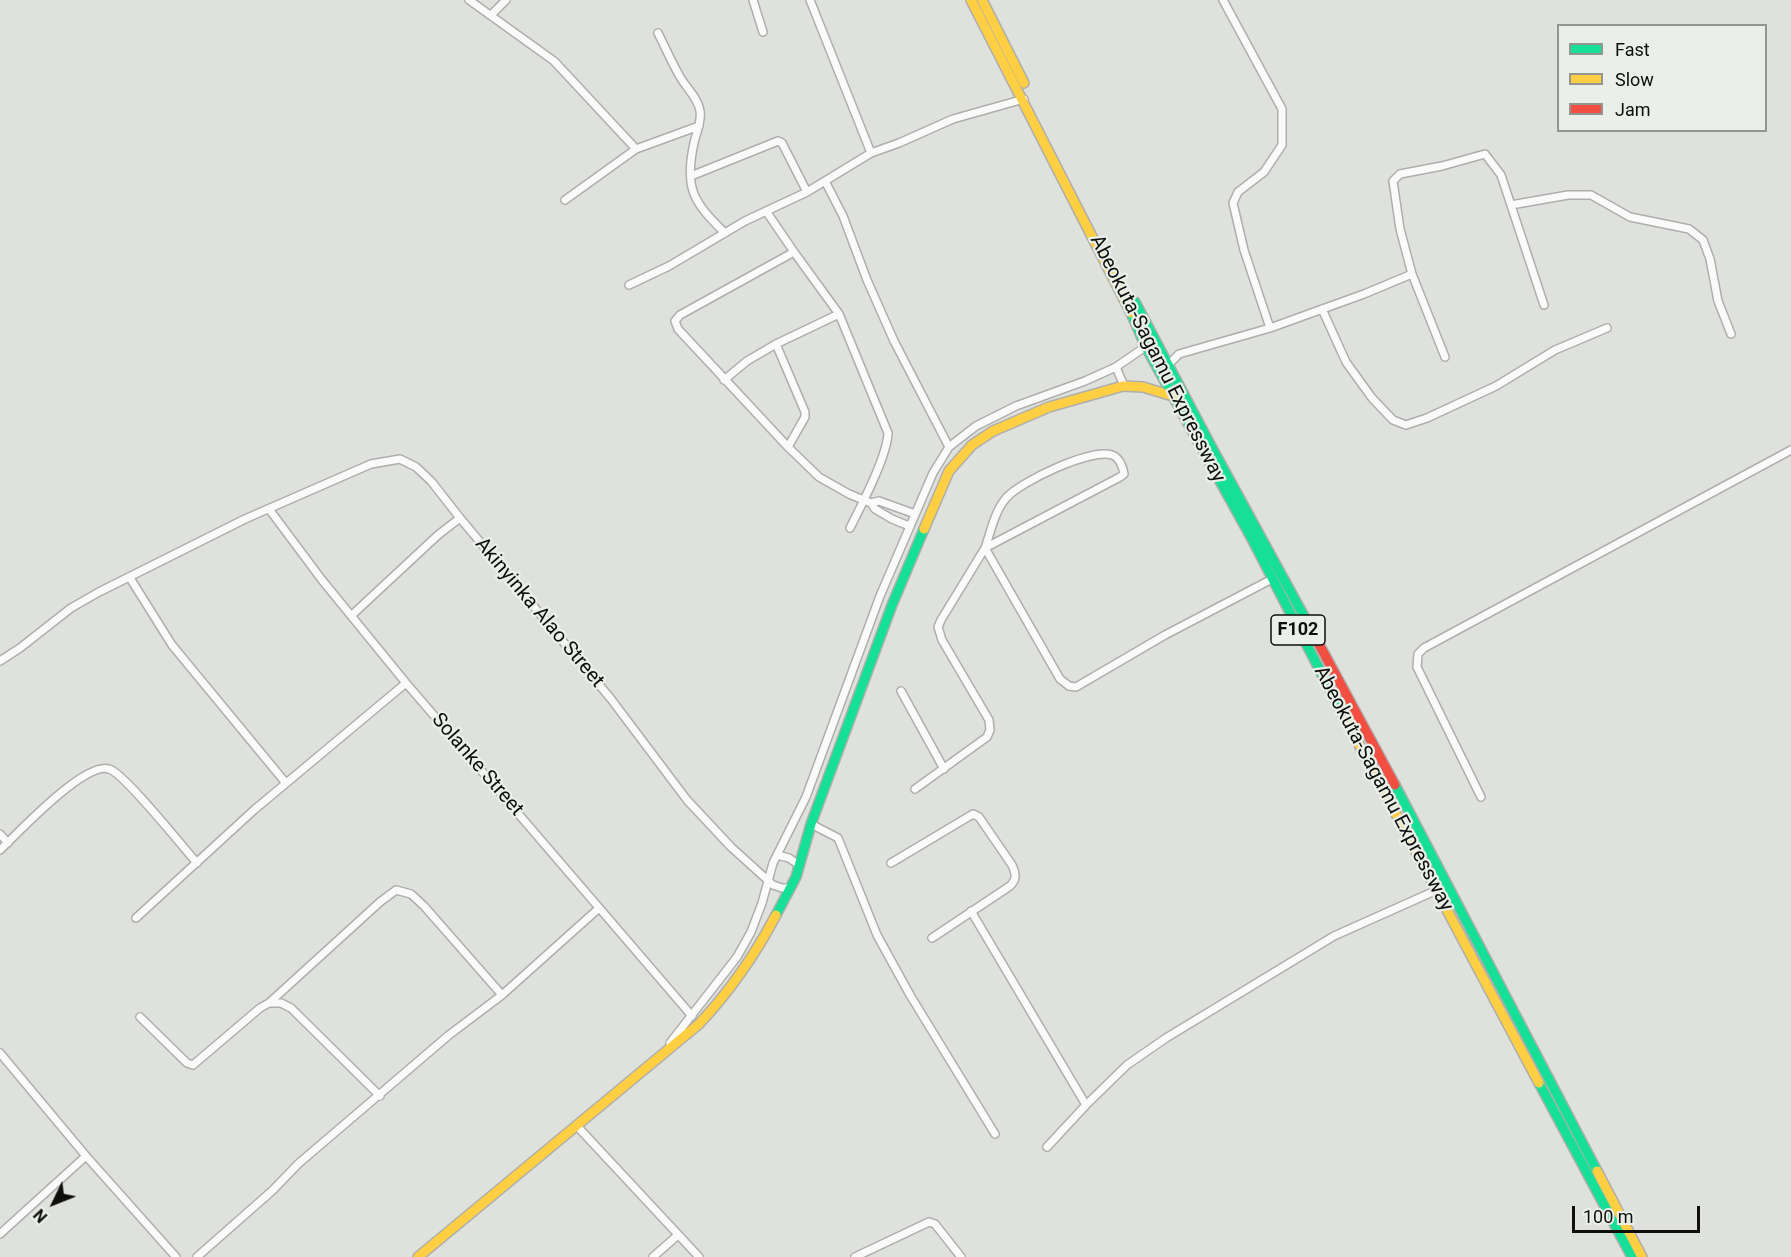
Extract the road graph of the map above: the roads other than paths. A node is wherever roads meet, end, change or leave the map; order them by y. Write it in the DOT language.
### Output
graph roads {
  1 [pos="469,0"];
  2 [pos="506,0"];
  3 [pos="753,0"];
  4 [pos="810,0"];
  5 [pos="971,0"];
  6 [pos="982,0"];
  7 [pos="1223,0"];
  8 [pos="491,15"];
  9 [pos="763,32"];
  10 [pos="658,33"];
  11 [pos="1024,99"];
  12 [pos="699,126"];
  13 [pos="636,149"];
  14 [pos="871,153"];
  15 [pos="691,176"];
  16 [pos="825,181"];
  17 [pos="807,192"];
  18 [pos="565,200"];
  19 [pos="1511,205"];
  20 [pos="766,212"];
  21 [pos="725,233"];
  22 [pos="794,252"];
  23 [pos="1412,274"];
  24 [pos="629,285"];
  25 [pos="1544,305"];
  26 [pos="1322,309"];
  27 [pos="839,314"];
  28 [pos="1270,328"];
  29 [pos="1607,328"];
  30 [pos="1731,334"];
  31 [pos="1153,338"];
  32 [pos="776,344"];
  33 [pos="1146,347"];
  34 [pos="1445,357"];
  35 [pos="1167,366"];
  36 [pos="1116,367"];
  37 [pos="724,380"];
  38 [pos="1085,381"];
  39 [pos="1124,386"];
  40 [pos="1090,395"];
  41 [pos="1172,396"];
  42 [pos="1184,399"];
  43 [pos="788,447"];
  44 [pos="949,447"];
  45 [pos="1791,450"];
  46 [pos="868,501"];
  47 [pos="269,510"];
  48 [pos="915,514"];
  49 [pos="460,518"];
  50 [pos="909,525"];
  51 [pos="849,528"];
  52 [pos="985,548"];
  53 [pos="130,578"];
  54 [pos="1272,579"];
  55 [pos="352,615"];
  56 [pos="0,660"];
  57 [pos="406,683"];
  58 [pos="901,690"];
  59 [pos="944,769"];
  60 [pos="285,782"];
  61 [pos="915,789"];
  62 [pos="1481,797"];
  63 [pos="811,824"];
  64 [pos="0,834"];
  65 [pos="8,843"];
  66 [pos="0,850"];
  67 [pos="777,855"];
  68 [pos="197,862"];
  69 [pos="891,862"];
  70 [pos="799,865"];
  71 [pos="768,879"];
  72 [pos="790,888"];
  73 [pos="1437,890"];
  74 [pos="598,909"];
  75 [pos="971,910"];
  76 [pos="136,918"];
  77 [pos="932,938"];
  78 [pos="502,995"];
  79 [pos="269,1003"];
  80 [pos="692,1016"];
  81 [pos="140,1017"];
  82 [pos="663,1052"];
  83 [pos="0,1053"];
  84 [pos="380,1096"];
  85 [pos="1086,1105"];
  86 [pos="576,1125"];
  87 [pos="995,1134"];
  88 [pos="1047,1147"];
  89 [pos="86,1156"];
  90 [pos="0,1234"];
  91 [pos="678,1235"];
  92 [pos="176,1257"];
  93 [pos="197,1257"];
  94 [pos="418,1257"];
  95 [pos="654,1257"];
  96 [pos="699,1257"];
  97 [pos="855,1257"];
  98 [pos="961,1257"];
  99 [pos="1632,1257"];
  100 [pos="1642,1257"];
  1 -- 8 [label="street"];
  2 -- 8 [label="street"];
  3 -- 9 [label="street"];
  4 -- 14 [label="street"];
  5 -- 11 [label="main road, Abeokuta-Sagamu Expressway / F102"];
  6 -- 31 [label="main road, Abeokuta-Sagamu Expressway / F102"];
  7 -- 28 [label="street"];
  8 -- 13 [label="street"];
  10 -- 12 [label="street"];
  11 -- 14 [label="street"];
  11 -- 33 [label="main road, Abeokuta-Sagamu Expressway / F102"];
  12 -- 13 [label="street"];
  12 -- 15 [label="street"];
  13 -- 18 [label="street"];
  14 -- 16 [label="street"];
  15 -- 17 [label="street"];
  15 -- 21 [label="street"];
  16 -- 17 [label="street"];
  16 -- 44 [label="street"];
  17 -- 20 [label="street"];
  19 -- 23 [label="street"];
  19 -- 25 [label="street"];
  19 -- 30 [label="street"];
  20 -- 21 [label="street"];
  20 -- 22 [label="street"];
  21 -- 24 [label="street"];
  22 -- 27 [label="street"];
  22 -- 37 [label="street"];
  23 -- 26 [label="street"];
  23 -- 34 [label="street"];
  26 -- 28 [label="street"];
  26 -- 29 [label="street"];
  27 -- 32 [label="street"];
  27 -- 46 [label="street"];
  28 -- 35 [label="street"];
  31 -- 33 [label="street"];
  31 -- 35 [label="main road, Abeokuta-Sagamu Expressway / F102"];
  32 -- 37 [label="street"];
  32 -- 43 [label="street"];
  33 -- 36 [label="street"];
  33 -- 41 [label="main road, Abeokuta-Sagamu Expressway / F102"];
  35 -- 42 [label="main road, Abeokuta-Sagamu Expressway / F102"];
  36 -- 38 [label="street"];
  36 -- 39 [label="street"];
  37 -- 43 [label="street"];
  38 -- 40 [label="street"];
  38 -- 44 [label="street"];
  39 -- 40 [label="main road"];
  39 -- 41 [label="main road"];
  40 -- 63 [label="main road"];
  41 -- 42 [label="main road"];
  41 -- 54 [label="main road, Abeokuta-Sagamu Expressway / F102"];
  42 -- 100 [label="main road, Abeokuta-Sagamu Expressway / F102"];
  43 -- 46 [label="street"];
  44 -- 48 [label="street"];
  45 -- 62 [label="street"];
  46 -- 48 [label="street"];
  46 -- 50 [label="street"];
  46 -- 51 [label="street"];
  47 -- 49 [label="street, Akinyinka Alao Street"];
  47 -- 53 [label="street, Akinyinka Alao Street"];
  47 -- 55 [label="street, Solanke Street"];
  48 -- 50 [label="street"];
  49 -- 55 [label="street"];
  49 -- 71 [label="street, Akinyinka Alao Street"];
  50 -- 67 [label="street"];
  52 -- 52 [label="street"];
  52 -- 54 [label="street"];
  52 -- 59 [label="street"];
  53 -- 56 [label="street, Akinyinka Alao Street"];
  53 -- 60 [label="street"];
  54 -- 73 [label="main road, Abeokuta-Sagamu Expressway / F102"];
  55 -- 57 [label="street, Solanke Street"];
  57 -- 60 [label="street"];
  57 -- 74 [label="street, Solanke Street"];
  58 -- 59 [label="street"];
  59 -- 61 [label="street"];
  60 -- 68 [label="street"];
  63 -- 70 [label="main road"];
  63 -- 87 [label="street"];
  64 -- 65 [label="street"];
  65 -- 66 [label="street"];
  65 -- 68 [label="street"];
  67 -- 70 [label="street"];
  67 -- 71 [label="street"];
  68 -- 76 [label="street"];
  69 -- 75 [label="street"];
  70 -- 72 [label="main road"];
  71 -- 72 [label="street, Akinyinka Alao Street"];
  71 -- 80 [label="street"];
  72 -- 82 [label="main road"];
  73 -- 85 [label="street"];
  73 -- 99 [label="main road, Abeokuta-Sagamu Expressway / F102"];
  74 -- 78 [label="street"];
  74 -- 80 [label="street, Solanke Street"];
  75 -- 77 [label="street"];
  75 -- 85 [label="street"];
  78 -- 79 [label="street"];
  78 -- 84 [label="street"];
  79 -- 81 [label="street"];
  79 -- 84 [label="street"];
  80 -- 82 [label="street"];
  82 -- 86 [label="main road"];
  83 -- 89 [label="street"];
  84 -- 93 [label="street"];
  85 -- 88 [label="street"];
  86 -- 91 [label="street"];
  86 -- 94 [label="main road"];
  89 -- 90 [label="street"];
  89 -- 92 [label="street"];
  91 -- 95 [label="street"];
  91 -- 96 [label="street"];
  97 -- 98 [label="street"];
}
